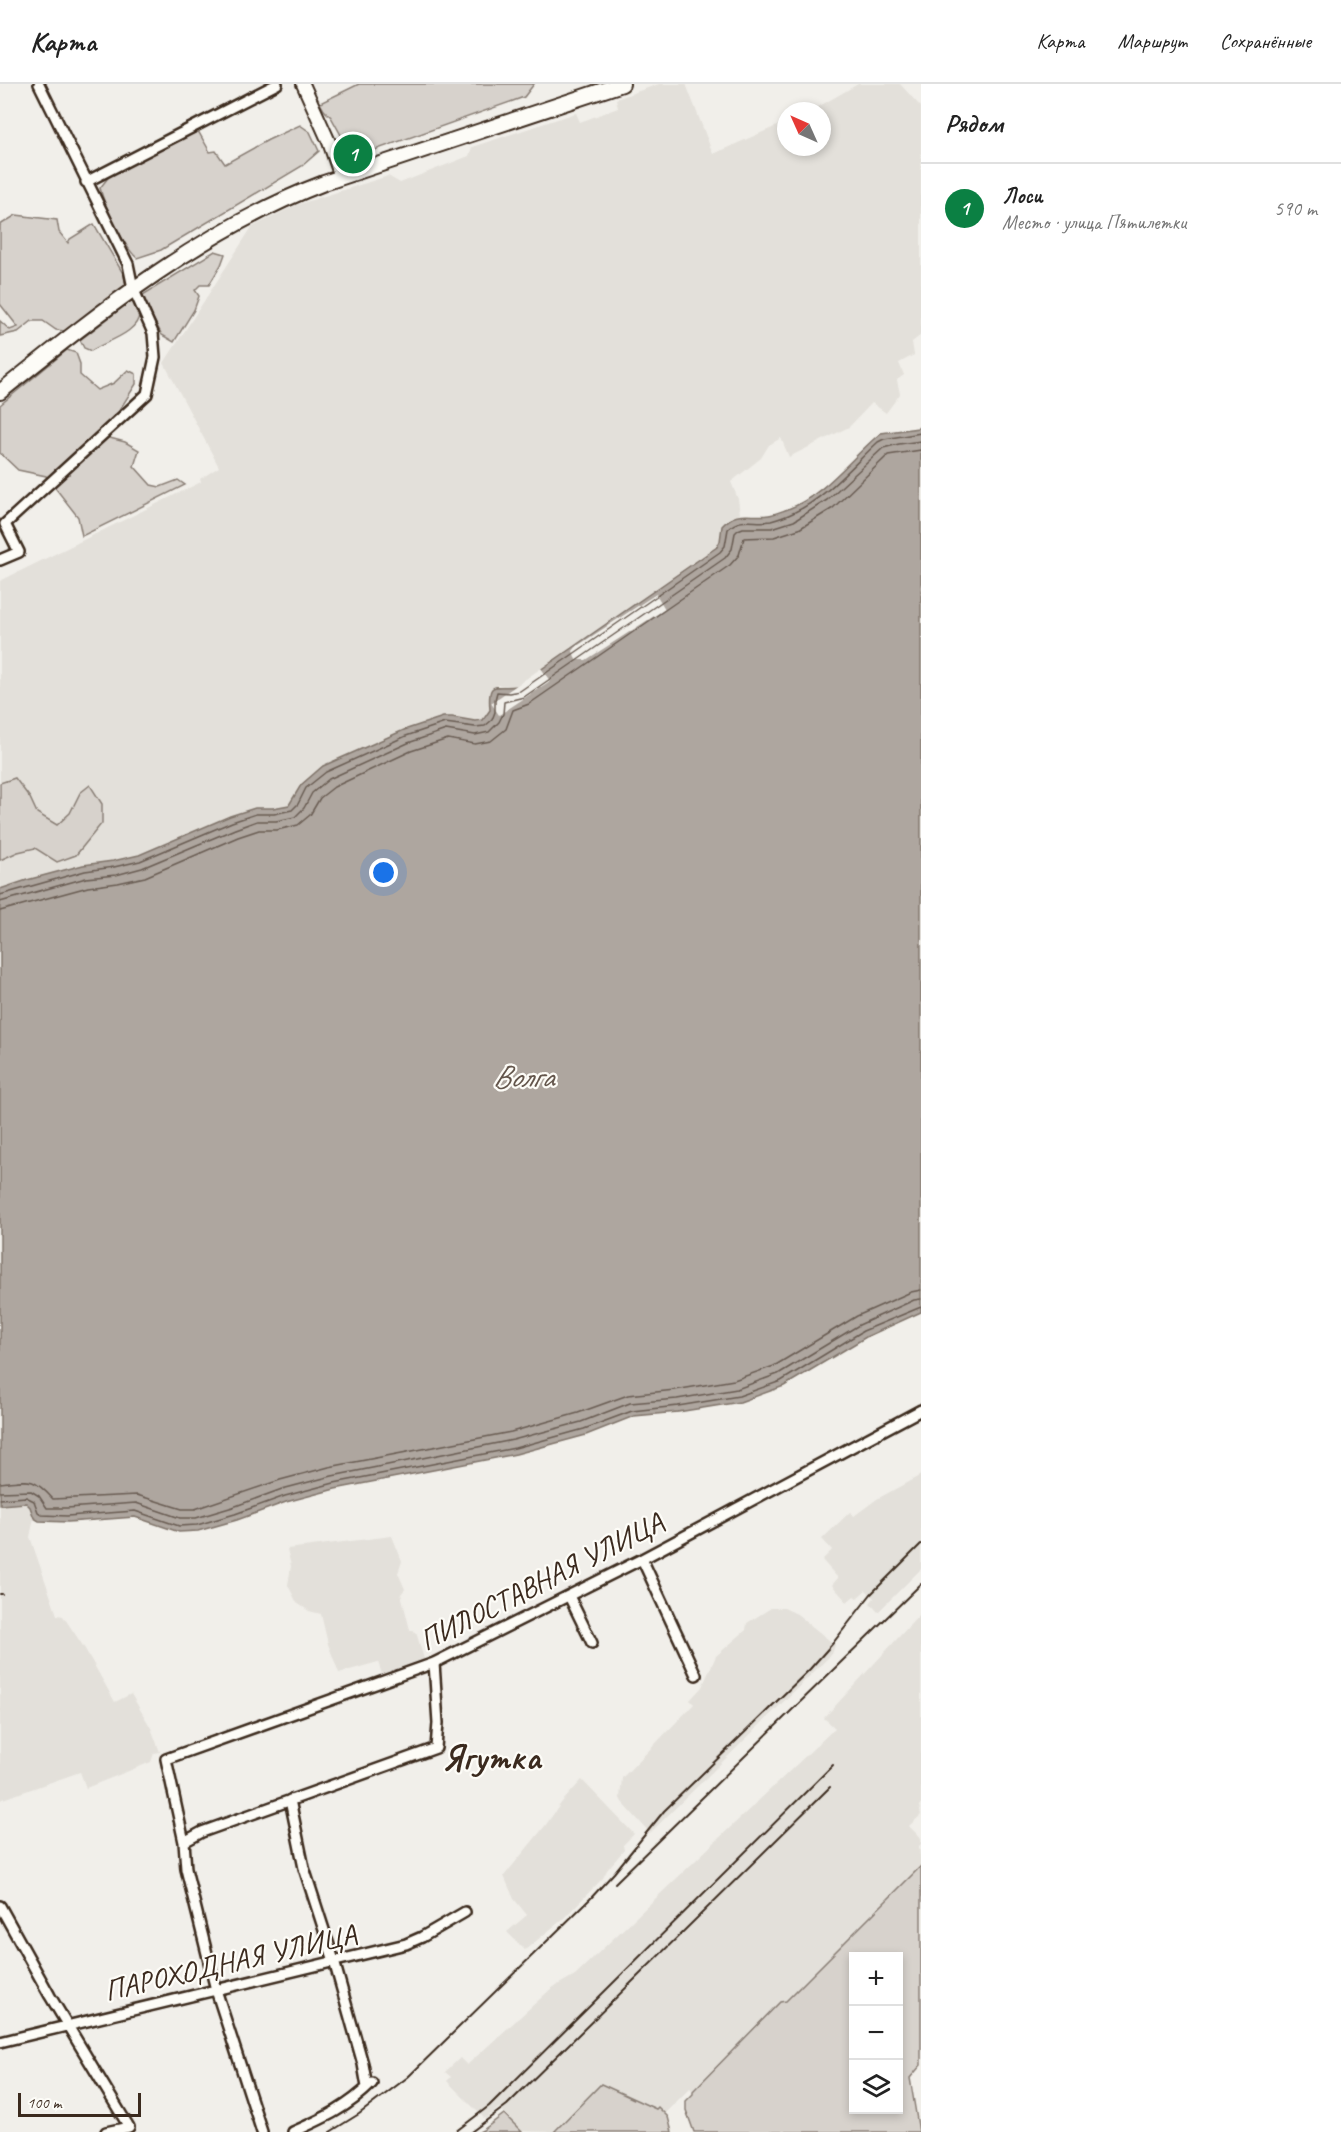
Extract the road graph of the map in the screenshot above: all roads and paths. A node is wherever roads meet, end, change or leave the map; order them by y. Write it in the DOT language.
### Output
graph roads {
  1 [pos="39,84"];
  2 [pos="277,84"];
  3 [pos="303,84"];
  4 [pos="622,84"];
  5 [pos="341,177"];
  6 [pos="86,182"];
  7 [pos="133,288"];
  8 [pos="0,392"];
  9 [pos="0,560"];
  10 [pos="921,1410"];
  11 [pos="642,1559"];
  12 [pos="569,1596"];
  13 [pos="592,1643"];
  14 [pos="434,1663"];
  15 [pos="696,1676"];
  16 [pos="290,1800"];
  17 [pos="184,1842"];
  18 [pos="0,1906"];
  19 [pos="465,1912"];
  20 [pos="334,1961"];
  21 [pos="216,1989"];
  22 [pos="68,2026"];
  23 [pos="0,2042"];
  24 [pos="106,2132"];
  25 [pos="262,2132"];
  26 [pos="293,2132"];
  1 -- 6 [label="street"];
  2 -- 6 [label="street"];
  3 -- 5 [label="street"];
  4 -- 5 [label="main road"];
  5 -- 7 [label="main road"];
  6 -- 7 [label="street"];
  7 -- 8 [label="main road"];
  7 -- 9 [label="street"];
  10 -- 11 [label="street, ПИЛОСТАВНАЯ УЛИЦА"];
  11 -- 12 [label="street, ПИЛОСТАВНАЯ УЛИЦА"];
  11 -- 15 [label="street"];
  12 -- 13 [label="street"];
  12 -- 14 [label="street, ПИЛОСТАВНАЯ УЛИЦА"];
  14 -- 16 [label="street"];
  14 -- 17 [label="street, ПИЛОСТАВНАЯ УЛИЦА"];
  16 -- 17 [label="street"];
  16 -- 20 [label="street"];
  17 -- 21 [label="street"];
  18 -- 22 [label="street"];
  19 -- 20 [label="street, ПАРОХОДНАЯ УЛИЦА"];
  20 -- 21 [label="street, ПАРОХОДНАЯ УЛИЦА"];
  20 -- 26 [label="street"];
  21 -- 22 [label="street, ПАРОХОДНАЯ УЛИЦА"];
  21 -- 25 [label="street"];
  22 -- 23 [label="street, ПАРОХОДНАЯ УЛИЦА"];
  22 -- 24 [label="street"];
}
